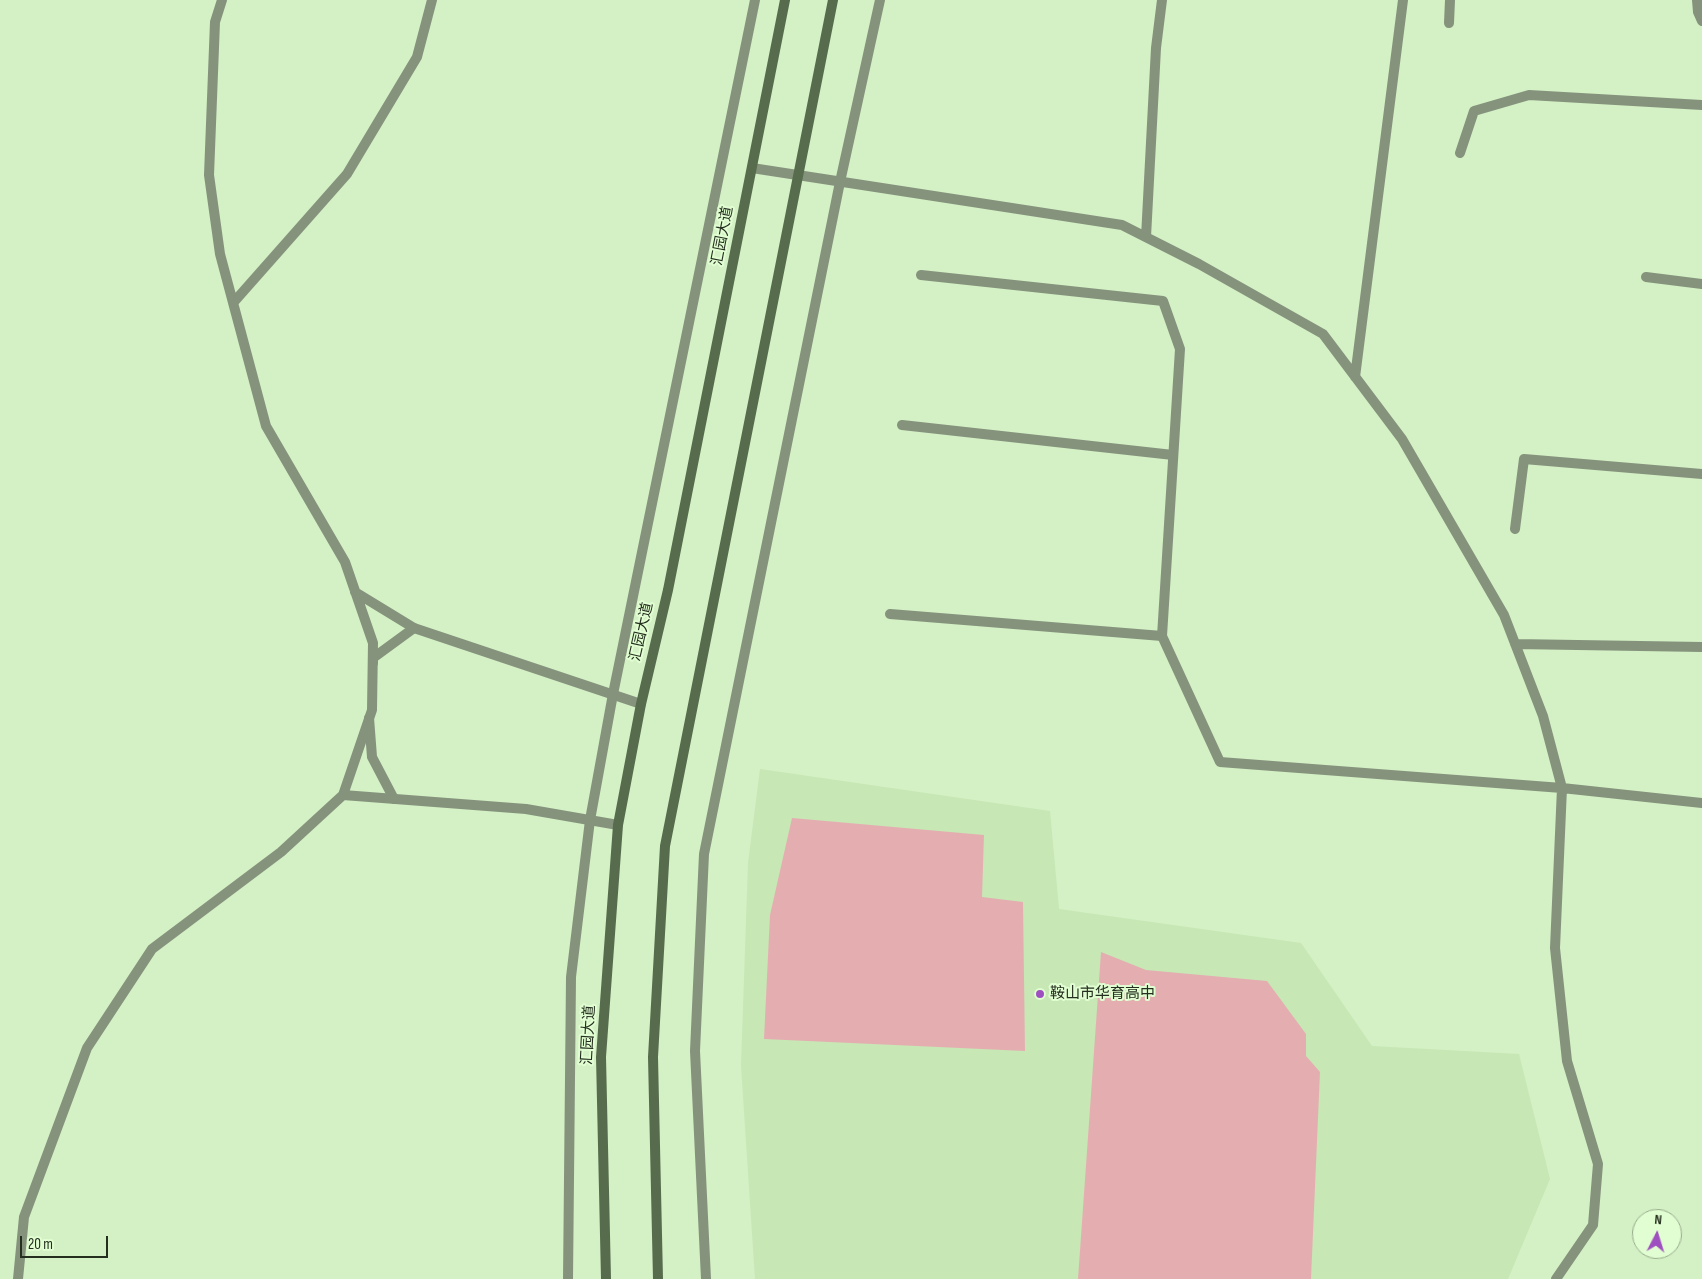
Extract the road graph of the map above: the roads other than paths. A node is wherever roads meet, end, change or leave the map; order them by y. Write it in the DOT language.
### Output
graph roads {
  1 [pos="222,0"];
  2 [pos="432,0"];
  3 [pos="755,0"];
  4 [pos="785,0"];
  5 [pos="833,0"];
  6 [pos="880,0"];
  7 [pos="1162,0"];
  8 [pos="1403,0"];
  9 [pos="1450,0"];
  10 [pos="1697,0"];
  11 [pos="1702,21"];
  12 [pos="1449,23"];
  13 [pos="1702,105"];
  14 [pos="1460,153"];
  15 [pos="752,168"];
  16 [pos="798,175"];
  17 [pos="840,182"];
  18 [pos="1146,237"];
  19 [pos="921,276"];
  20 [pos="1646,277"];
  21 [pos="1702,284"];
  22 [pos="233,303"];
  23 [pos="1355,377"];
  24 [pos="902,425"];
  25 [pos="1173,455"];
  26 [pos="1702,474"];
  27 [pos="1516,530"];
  28 [pos="355,592"];
  29 [pos="890,614"];
  30 [pos="414,628"];
  31 [pos="1162,636"];
  32 [pos="1515,644"];
  33 [pos="1702,647"];
  34 [pos="373,658"];
  35 [pos="613,694"];
  36 [pos="641,704"];
  37 [pos="369,718"];
  38 [pos="1562,788"];
  39 [pos="343,795"];
  40 [pos="394,799"];
  41 [pos="1702,803"];
  42 [pos="590,820"];
  43 [pos="618,825"];
  44 [pos="18,1279"];
  45 [pos="568,1279"];
  46 [pos="606,1279"];
  47 [pos="658,1279"];
  48 [pos="706,1279"];
  49 [pos="1556,1279"];
  1 -- 22 [label="street"];
  2 -- 22 [label="street"];
  3 -- 35 [label="street"];
  4 -- 15 [label="main road, 汇园大道"];
  5 -- 16 [label="main road"];
  6 -- 17 [label="street"];
  7 -- 18 [label="street"];
  8 -- 23 [label="street"];
  9 -- 12 [label="street"];
  10 -- 11 [label="street"];
  13 -- 14 [label="street"];
  15 -- 16 [label="street"];
  15 -- 36 [label="main road, 汇园大道"];
  16 -- 17 [label="street"];
  16 -- 47 [label="main road"];
  17 -- 18 [label="street"];
  17 -- 48 [label="street"];
  18 -- 23 [label="street"];
  19 -- 25 [label="street"];
  20 -- 21 [label="street"];
  22 -- 28 [label="street"];
  23 -- 32 [label="street"];
  24 -- 25 [label="street"];
  25 -- 31 [label="street"];
  26 -- 27 [label="street"];
  28 -- 30 [label="street"];
  28 -- 34 [label="street"];
  29 -- 31 [label="street"];
  30 -- 34 [label="street"];
  30 -- 35 [label="street"];
  31 -- 38 [label="street"];
  32 -- 33 [label="street"];
  32 -- 38 [label="street"];
  34 -- 37 [label="street"];
  35 -- 36 [label="street"];
  35 -- 42 [label="street"];
  36 -- 43 [label="main road, 汇园大道"];
  37 -- 39 [label="street"];
  37 -- 40 [label="street"];
  38 -- 41 [label="street"];
  38 -- 49 [label="street"];
  39 -- 40 [label="street"];
  39 -- 44 [label="street"];
  40 -- 42 [label="street"];
  42 -- 43 [label="street"];
  42 -- 45 [label="street"];
  43 -- 46 [label="main road, 汇园大道"];
}
